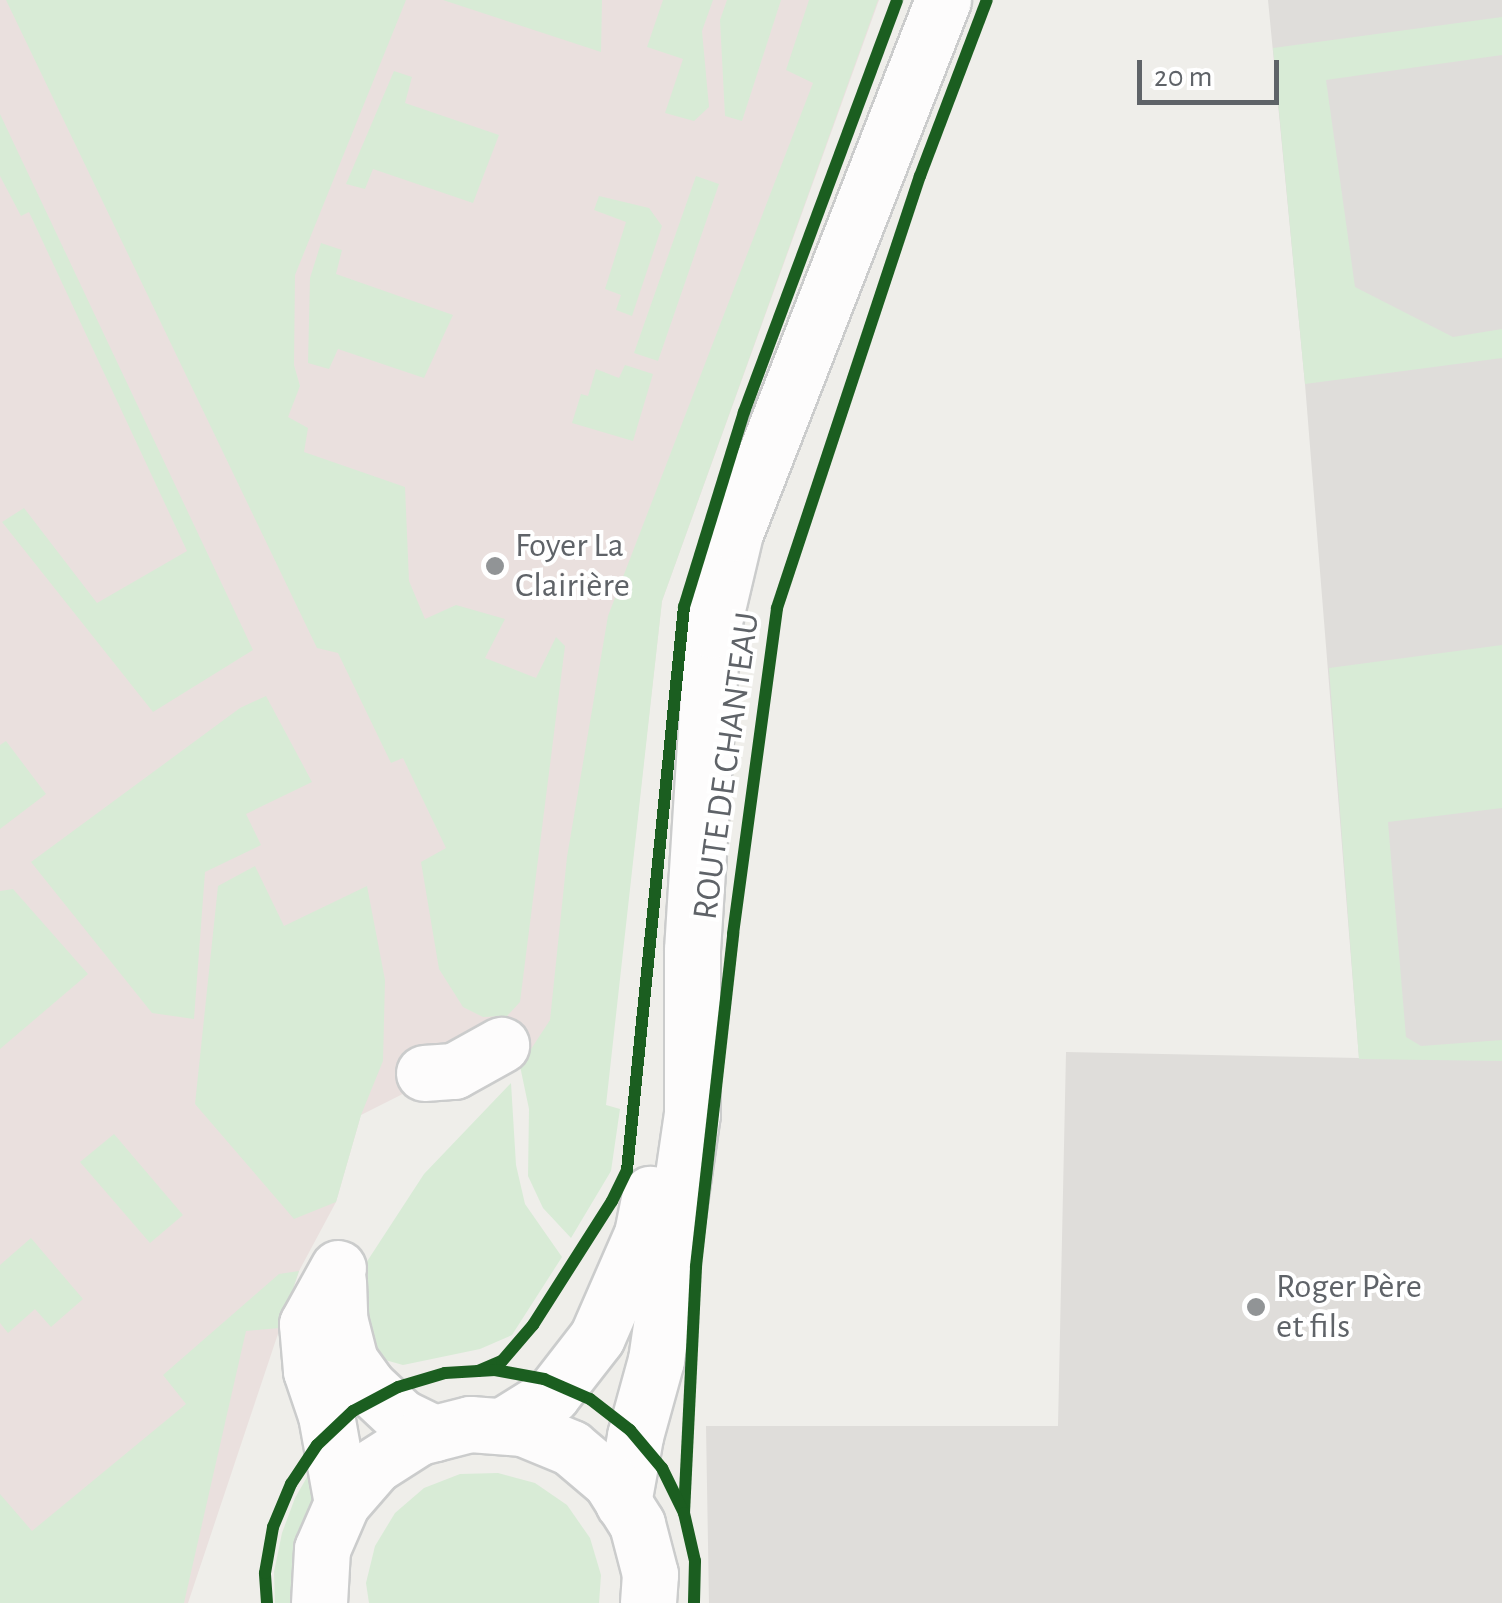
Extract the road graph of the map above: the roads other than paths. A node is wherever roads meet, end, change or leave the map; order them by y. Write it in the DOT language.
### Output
graph roads {
  1 [pos="943,0"];
  2 [pos="692,950"];
  3 [pos="501,1046"];
  4 [pos="424,1073"];
  5 [pos="502,1426"];
  6 [pos="434,1433"];
  7 [pos="342,1502"];
  8 [pos="623,1502"];
  9 [pos="318,1603"];
  10 [pos="648,1603"];
  1 -- 2 [label="main road, ROUTE DE CHANTEAU"];
  2 -- 5 [label="main road, ROUTE DE CHANTEAU"];
  2 -- 8 [label="main road, ROUTE DE CHANTEAU"];
  3 -- 4 [label="main road"];
  5 -- 6 [label="main road"];
  5 -- 8 [label="main road"];
  6 -- 7 [label="main road"];
  6 -- 7 [label="main road"];
  7 -- 9 [label="main road"];
  8 -- 10 [label="main road"];
}
